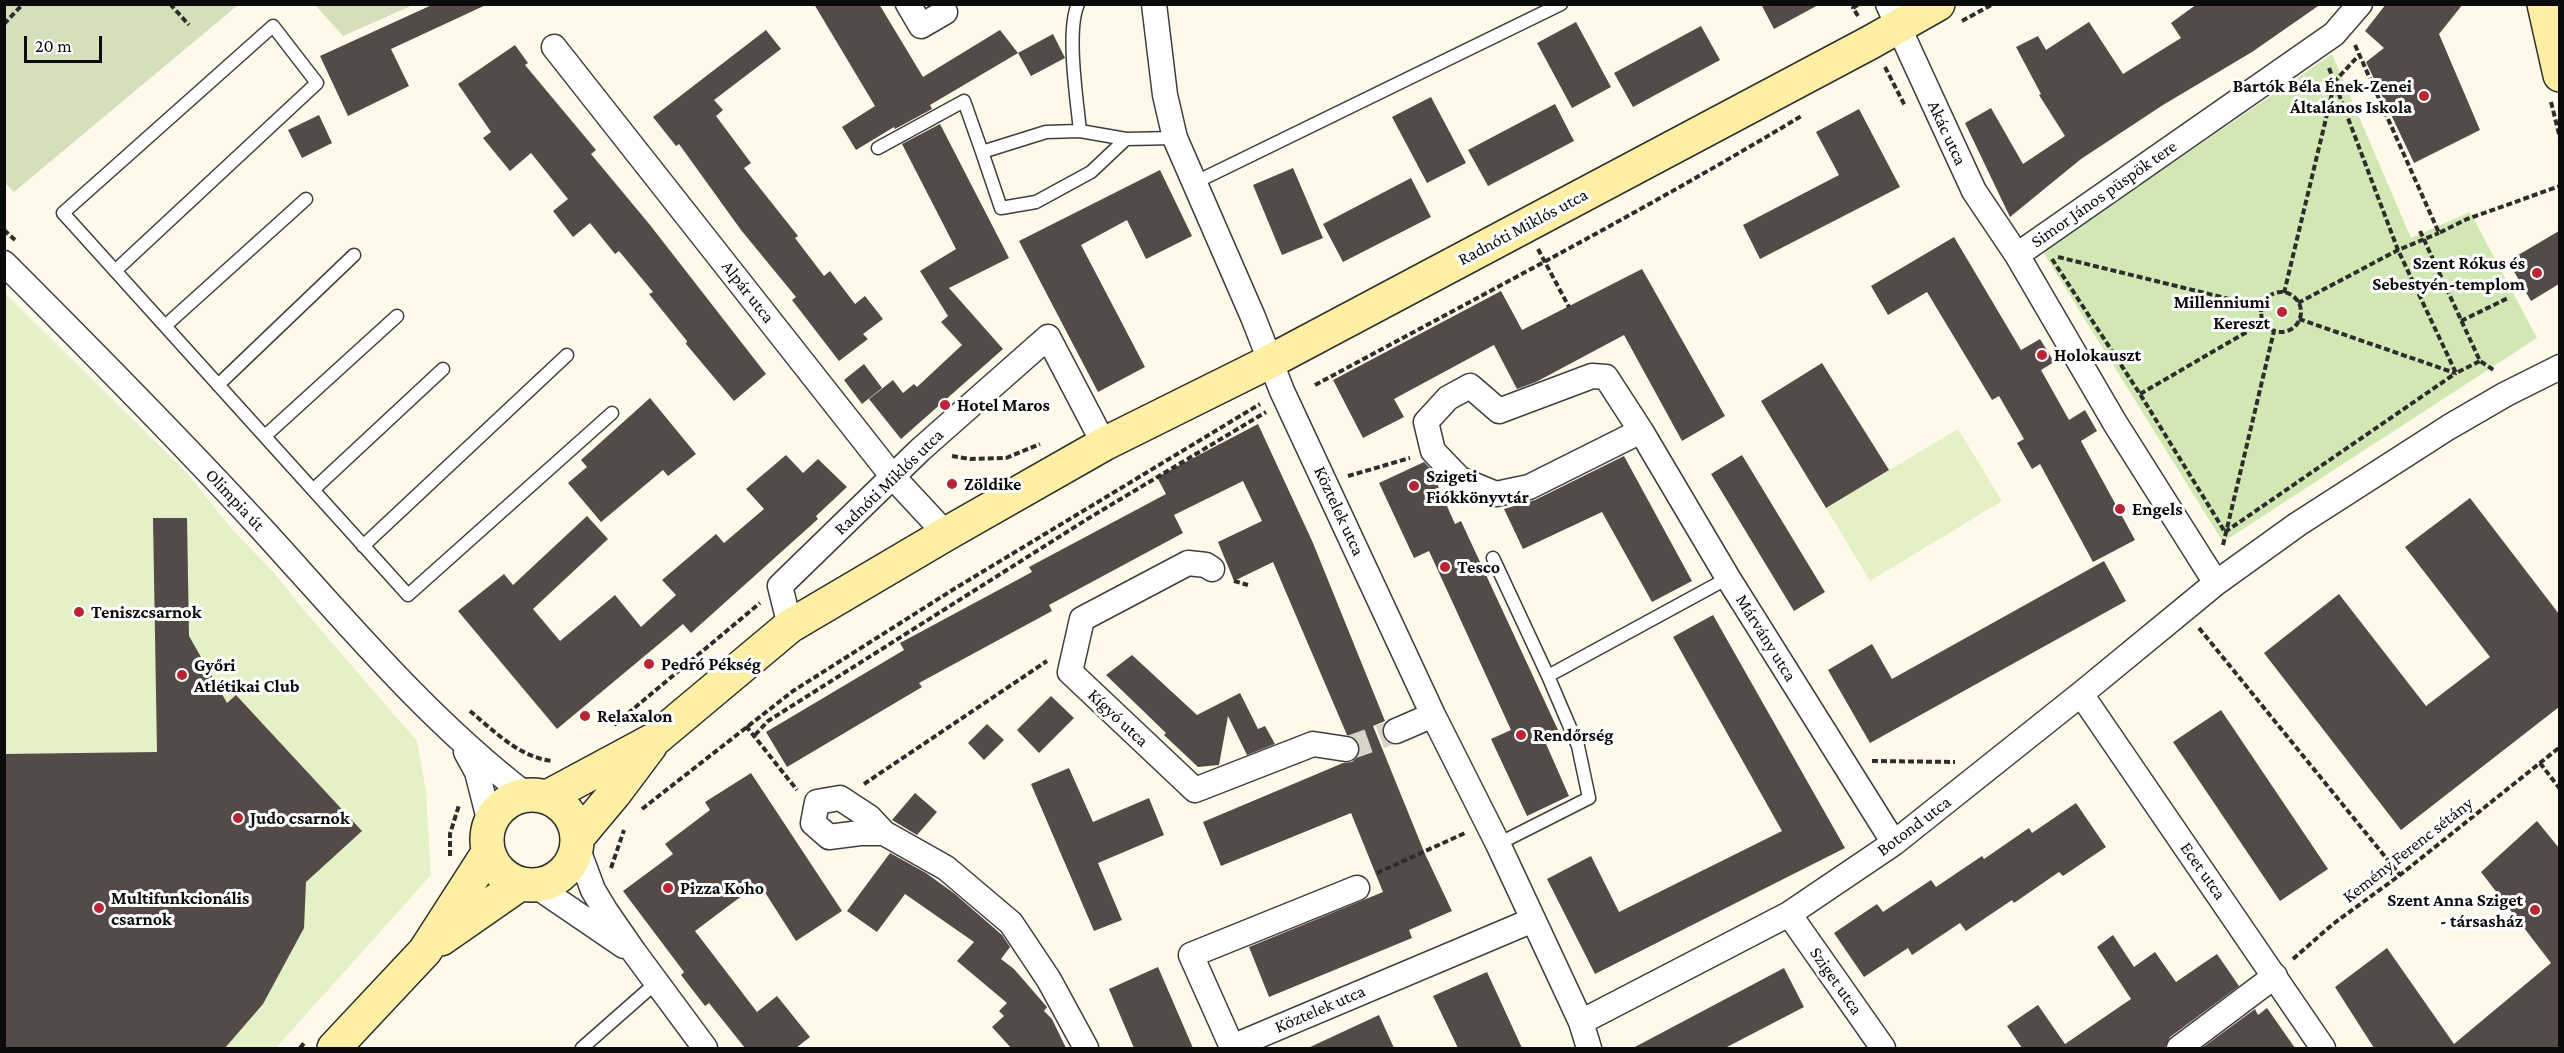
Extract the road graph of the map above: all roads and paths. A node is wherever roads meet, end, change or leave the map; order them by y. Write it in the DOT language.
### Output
graph roads {
  1 [pos="23,4"];
  2 [pos="171,4"];
  3 [pos="351,4"];
  4 [pos="356,4"];
  5 [pos="908,4"];
  6 [pos="1078,4"];
  7 [pos="1154,4"];
  8 [pos="1561,4"];
  9 [pos="1938,4"];
  10 [pos="2360,4"];
  11 [pos="2544,4"];
  12 [pos="945,12"];
  13 [pos="4,24"];
  14 [pos="189,25"];
  15 [pos="1898,28"];
  16 [pos="2353,39"];
  17 [pos="554,47"];
  18 [pos="2360,54"];
  19 [pos="1884,66"];
  20 [pos="2323,67"];
  21 [pos="2559,75"];
  22 [pos="2335,81"];
  23 [pos="1804,114"];
  24 [pos="1080,131"];
  25 [pos="1175,138"];
  26 [pos="1126,139"];
  27 [pos="878,148"];
  28 [pos="982,152"];
  29 [pos="1194,183"];
  30 [pos="2559,186"];
  31 [pos="306,199"];
  32 [pos="2420,231"];
  33 [pos="2439,233"];
  34 [pos="2423,240"];
  35 [pos="1538,248"];
  36 [pos="2398,250"];
  37 [pos="354,255"];
  38 [pos="2017,255"];
  39 [pos="1544,261"];
  40 [pos="4,263"];
  41 [pos="115,271"];
  42 [pos="2284,293"];
  43 [pos="2508,298"];
  44 [pos="2298,303"];
  45 [pos="1569,307"];
  46 [pos="2262,307"];
  47 [pos="397,316"];
  48 [pos="2299,319"];
  49 [pos="2461,321"];
  50 [pos="2264,322"];
  51 [pos="165,326"];
  52 [pos="2274,331"];
  53 [pos="567,355"];
  54 [pos="2480,361"];
  55 [pos="1269,362"];
  56 [pos="2559,368"];
  57 [pos="443,369"];
  58 [pos="2456,373"];
  59 [pos="2498,374"];
  60 [pos="218,385"];
  61 [pos="1315,385"];
  62 [pos="2140,394"];
  63 [pos="1272,409"];
  64 [pos="612,413"];
  65 [pos="1641,431"];
  66 [pos="265,436"];
  67 [pos="1104,444"];
  68 [pos="1433,451"];
  69 [pos="893,477"];
  70 [pos="1326,483"];
  71 [pos="313,490"];
  72 [pos="2225,532"];
  73 [pos="946,534"];
  74 [pos="2223,543"];
  75 [pos="363,546"];
  76 [pos="1493,558"];
  77 [pos="1212,569"];
  78 [pos="1728,578"];
  79 [pos="2216,583"];
  80 [pos="780,586"];
  81 [pos="2195,623"];
  82 [pos="790,626"];
  83 [pos="1077,641"];
  84 [pos="1548,675"];
  85 [pos="2081,694"];
  86 [pos="1433,715"];
  87 [pos="746,726"];
  88 [pos="608,729"];
  89 [pos="1396,731"];
  90 [pos="755,735"];
  91 [pos="655,739"];
  92 [pos="460,742"];
  93 [pos="506,742"];
  94 [pos="2559,747"];
  95 [pos="1346,749"];
  96 [pos="562,758"];
  97 [pos="1841,759"];
  98 [pos="1955,762"];
  99 [pos="2540,763"];
  100 [pos="2559,789"];
  101 [pos="537,795"];
  102 [pos="840,798"];
  103 [pos="813,823"];
  104 [pos="884,833"];
  105 [pos="1493,834"];
  106 [pos="489,838"];
  107 [pos="578,842"];
  108 [pos="1894,843"];
  109 [pos="2400,875"];
  110 [pos="528,885"];
  111 [pos="1356,888"];
  112 [pos="1789,914"];
  113 [pos="1533,920"];
  114 [pos="425,951"];
  115 [pos="634,952"];
  116 [pos="2275,976"];
  117 [pos="657,982"];
  118 [pos="1581,1022"];
  119 [pos="334,1048"];
  120 [pos="582,1048"];
  121 [pos="705,1048"];
  122 [pos="1086,1048"];
  123 [pos="1588,1048"];
  124 [pos="1883,1048"];
  125 [pos="2180,1048"];
  126 [pos="2323,1048"];
  1 -- 13 [label="path"];
  2 -- 14 [label="path"];
  3 -- 4 [label="path"];
  5 -- 12 [label="street"];
  6 -- 24 [label="lane"];
  7 -- 25 [label="street, Köztelek utca"];
  8 -- 29 [label="lane"];
  9 -- 15 [label="street, Radnóti Miklós utca"];
  10 -- 38 [label="street, Simor János püspök tere"];
  11 -- 21 [label="street"];
  15 -- 19 [label="path"];
  15 -- 38 [label="street, Akác utca"];
  15 -- 55 [label="street, Radnóti Miklós utca"];
  16 -- 18 [label="path"];
  17 -- 69 [label="street, Alpár utca"];
  18 -- 22 [label="path"];
  18 -- 33 [label="path"];
  20 -- 22 [label="path"];
  22 -- 36 [label="path"];
  22 -- 42 [label="path"];
  23 -- 39 [label="path"];
  24 -- 26 [label="lane"];
  24 -- 28 [label="lane"];
  25 -- 26 [label="lane"];
  25 -- 29 [label="street, Köztelek utca"];
  26 -- 28 [label="lane"];
  27 -- 28 [label="lane"];
  29 -- 55 [label="street, Köztelek utca"];
  30 -- 33 [label="path"];
  31 -- 51 [label="lane"];
  32 -- 34 [label="path"];
  33 -- 34 [label="path"];
  34 -- 36 [label="path"];
  34 -- 49 [label="path"];
  35 -- 39 [label="path"];
  36 -- 44 [label="path"];
  36 -- 58 [label="path"];
  37 -- 60 [label="lane"];
  38 -- 79 [label="street, Simor János püspök tere"];
  39 -- 45 [label="path"];
  39 -- 61 [label="path"];
  40 -- 92 [label="street, Olimpia út"];
  41 -- 41 [label="lane"];
  41 -- 51 [label="lane"];
  42 -- 44 [label="path"];
  42 -- 46 [label="path"];
  43 -- 49 [label="path"];
  44 -- 48 [label="path"];
  46 -- 50 [label="path"];
  46 -- 62 [label="path"];
  47 -- 66 [label="lane"];
  48 -- 52 [label="path"];
  48 -- 58 [label="path"];
  49 -- 54 [label="path"];
  50 -- 52 [label="path"];
  50 -- 62 [label="path"];
  51 -- 60 [label="lane"];
  52 -- 72 [label="path"];
  53 -- 75 [label="lane"];
  54 -- 58 [label="path"];
  54 -- 59 [label="path"];
  55 -- 67 [label="street, Radnóti Miklós utca"];
  55 -- 70 [label="street, Köztelek utca"];
  56 -- 79 [label="street"];
  57 -- 71 [label="lane"];
  58 -- 72 [label="path"];
  60 -- 66 [label="lane"];
  62 -- 72 [label="path"];
  63 -- 90 [label="path"];
  64 -- 75 [label="lane"];
  65 -- 68 [label="street, Márvány utca"];
  65 -- 68 [label="street, Márvány utca"];
  65 -- 78 [label="street, Márvány utca"];
  66 -- 71 [label="lane"];
  67 -- 69 [label="street, Radnóti Miklós utca"];
  67 -- 73 [label="street, Radnóti Miklós utca"];
  68 -- 70 [label="path"];
  69 -- 73 [label="street, Alpár utca"];
  69 -- 80 [label="street, Radnóti Miklós utca"];
  70 -- 86 [label="street, Köztelek utca"];
  71 -- 75 [label="lane"];
  72 -- 74 [label="path"];
  73 -- 82 [label="street, Radnóti Miklós utca"];
  76 -- 84 [label="lane"];
  77 -- 83 [label="street, Kígyó utca"];
  78 -- 84 [label="lane"];
  78 -- 97 [label="street, Márvány utca"];
  79 -- 85 [label="street, Botond utca"];
  80 -- 82 [label="street"];
  80 -- 88 [label="path"];
  81 -- 109 [label="path"];
  82 -- 91 [label="street, Radnóti Miklós utca"];
  83 -- 95 [label="street, Kígyó utca"];
  83 -- 102 [label="path"];
  84 -- 105 [label="lane"];
  85 -- 108 [label="street, Botond utca"];
  85 -- 116 [label="street, Ecet utca"];
  86 -- 89 [label="street"];
  86 -- 105 [label="street, Köztelek utca"];
  87 -- 90 [label="path"];
  90 -- 103 [label="path"];
  91 -- 101 [label="street, Radnóti Miklós utca"];
  91 -- 107 [label="street, Radnóti Miklós utca"];
  92 -- 101 [label="street"];
  92 -- 106 [label="street"];
  93 -- 96 [label="path"];
  94 -- 99 [label="path, Kemény Ferenc sétány"];
  97 -- 98 [label="path"];
  97 -- 108 [label="street, Márvány utca"];
  99 -- 100 [label="path"];
  99 -- 109 [label="path, Kemény Ferenc sétány"];
  101 -- 106 [label="street, Radnóti Miklós utca"];
  101 -- 107 [label="street"];
  102 -- 103 [label="street"];
  102 -- 104 [label="street"];
  103 -- 104 [label="street"];
  104 -- 122 [label="street"];
  105 -- 111 [label="path"];
  105 -- 113 [label="street, Köztelek utca"];
  106 -- 110 [label="street"];
  106 -- 114 [label="street, Radnóti Miklós utca"];
  107 -- 110 [label="street, Radnóti Miklós utca"];
  107 -- 115 [label="street"];
  108 -- 112 [label="street, Botond utca"];
  109 -- 116 [label="path, Kemény Ferenc sétány"];
  110 -- 114 [label="street, Radnóti Miklós utca"];
  110 -- 115 [label="street"];
  111 -- 113 [label="street, Köztelek utca"];
  112 -- 118 [label="street, Botond utca"];
  112 -- 124 [label="street, Sziget utca"];
  113 -- 118 [label="street, Köztelek utca"];
  114 -- 119 [label="street, Radnóti Miklós utca"];
  115 -- 117 [label="street"];
  116 -- 125 [label="street"];
  116 -- 126 [label="street, Ecet utca"];
  117 -- 120 [label="lane"];
  117 -- 121 [label="street"];
  118 -- 123 [label="street, Köztelek utca"];
}
